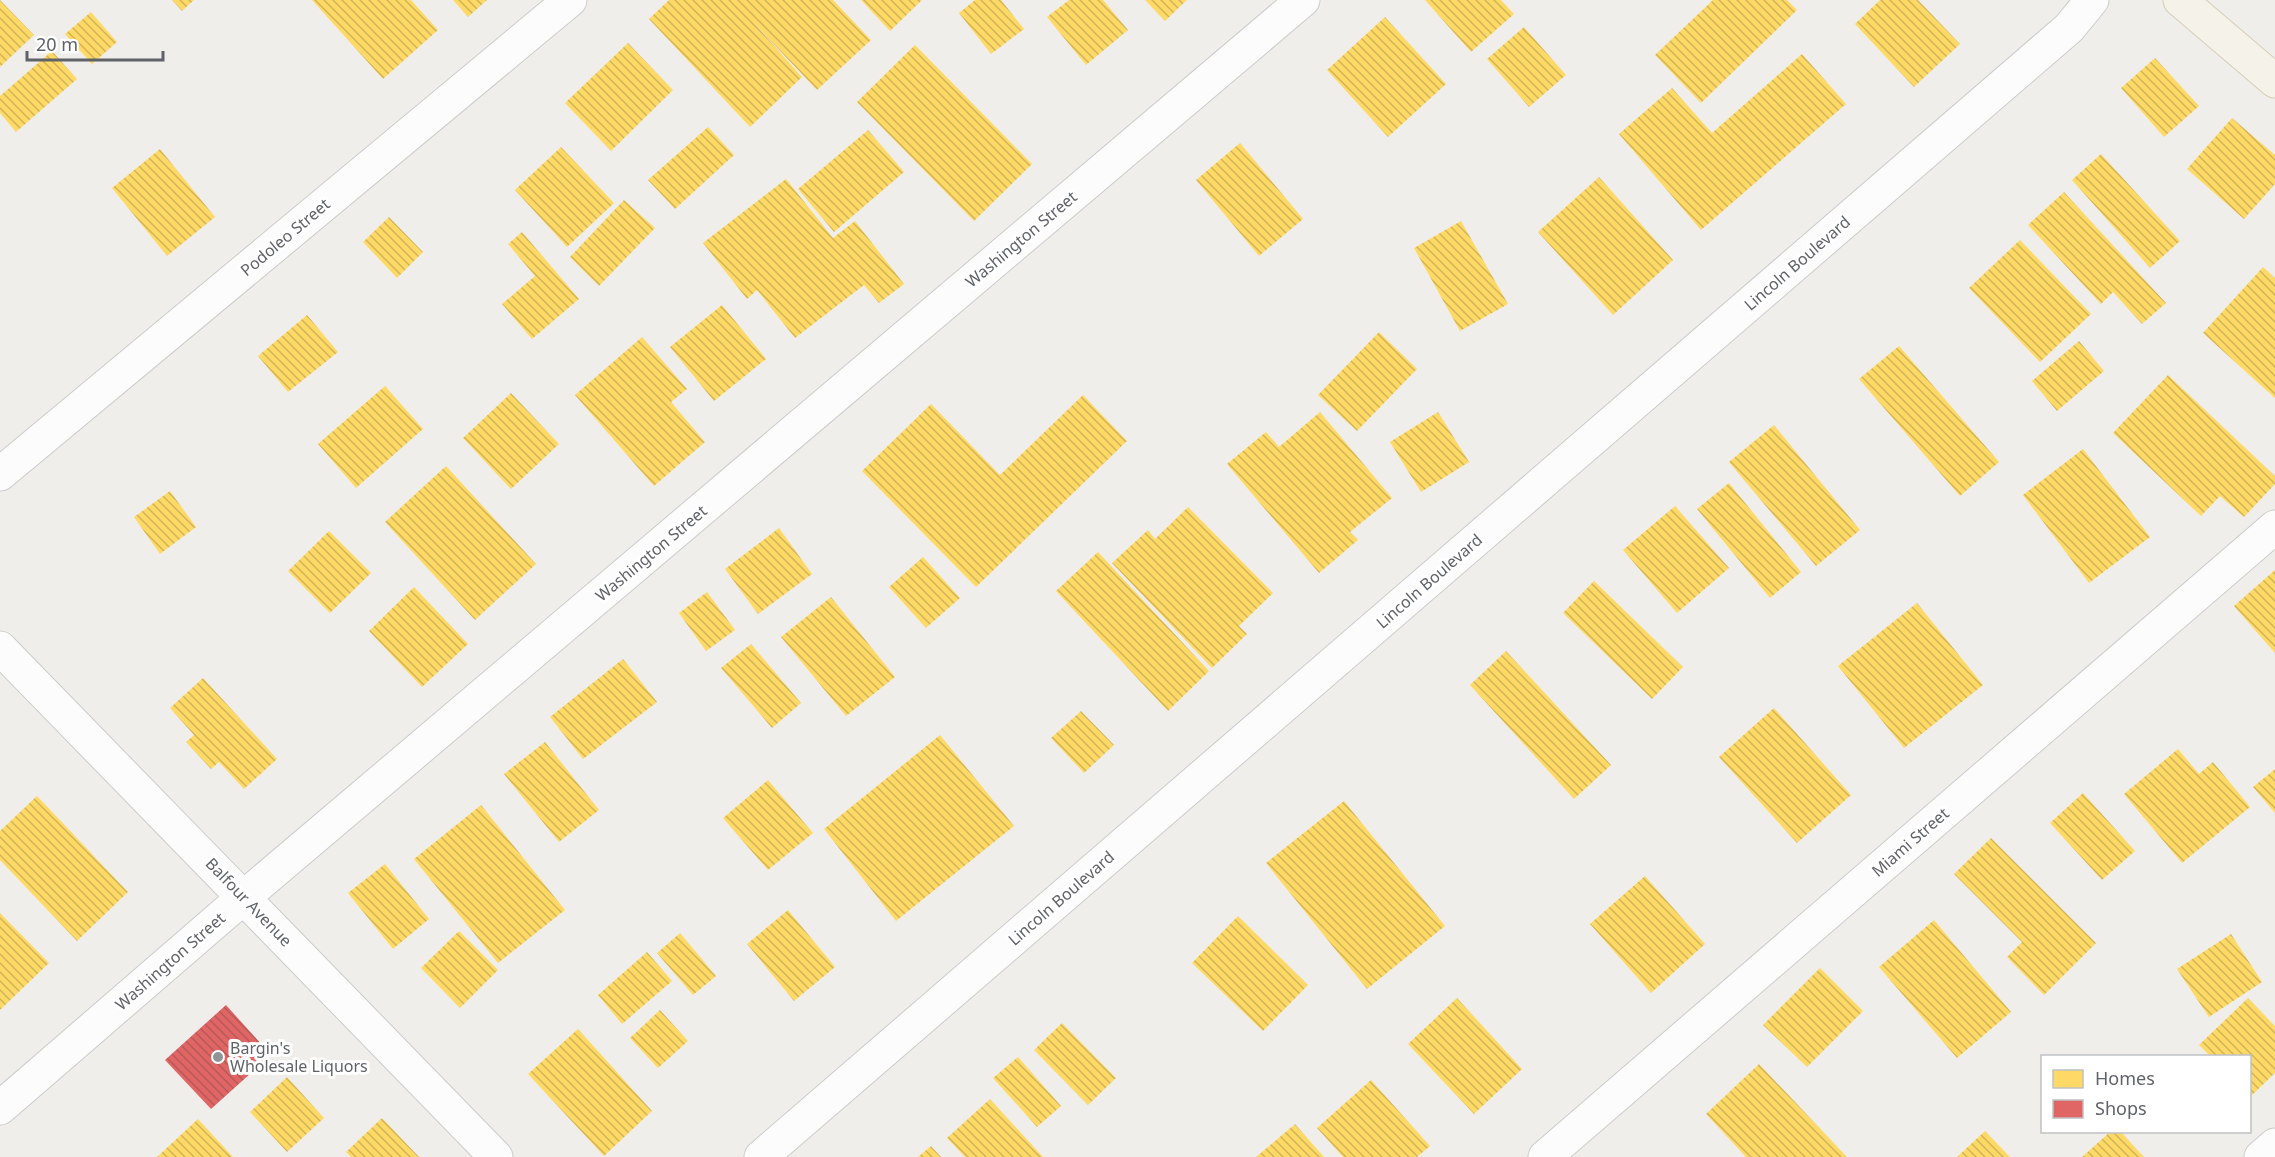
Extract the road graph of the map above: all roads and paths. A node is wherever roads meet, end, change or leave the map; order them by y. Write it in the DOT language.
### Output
graph roads {
  1 [pos="570,0"];
  2 [pos="1304,0"];
  3 [pos="2092,0"];
  4 [pos="2180,0"];
  5 [pos="2275,81"];
  6 [pos="0,474"];
  7 [pos="2275,527"];
  8 [pos="0,648"];
  9 [pos="244,897"];
  10 [pos="0,1108"];
  11 [pos="2275,1145"];
  12 [pos="496,1157"];
  13 [pos="761,1157"];
  14 [pos="1545,1157"];
  15 [pos="2261,1157"];
  1 -- 6 [label="street, Podoleo Street"];
  2 -- 9 [label="street, Washington Street"];
  3 -- 13 [label="street, Lincoln Boulevard"];
  4 -- 5 [label="main road"];
  7 -- 14 [label="street, Miami Street"];
  8 -- 9 [label="street, Balfour Avenue"];
  9 -- 10 [label="street, Washington Street"];
  9 -- 12 [label="street, Balfour Avenue"];
  11 -- 15 [label="street"];
}
